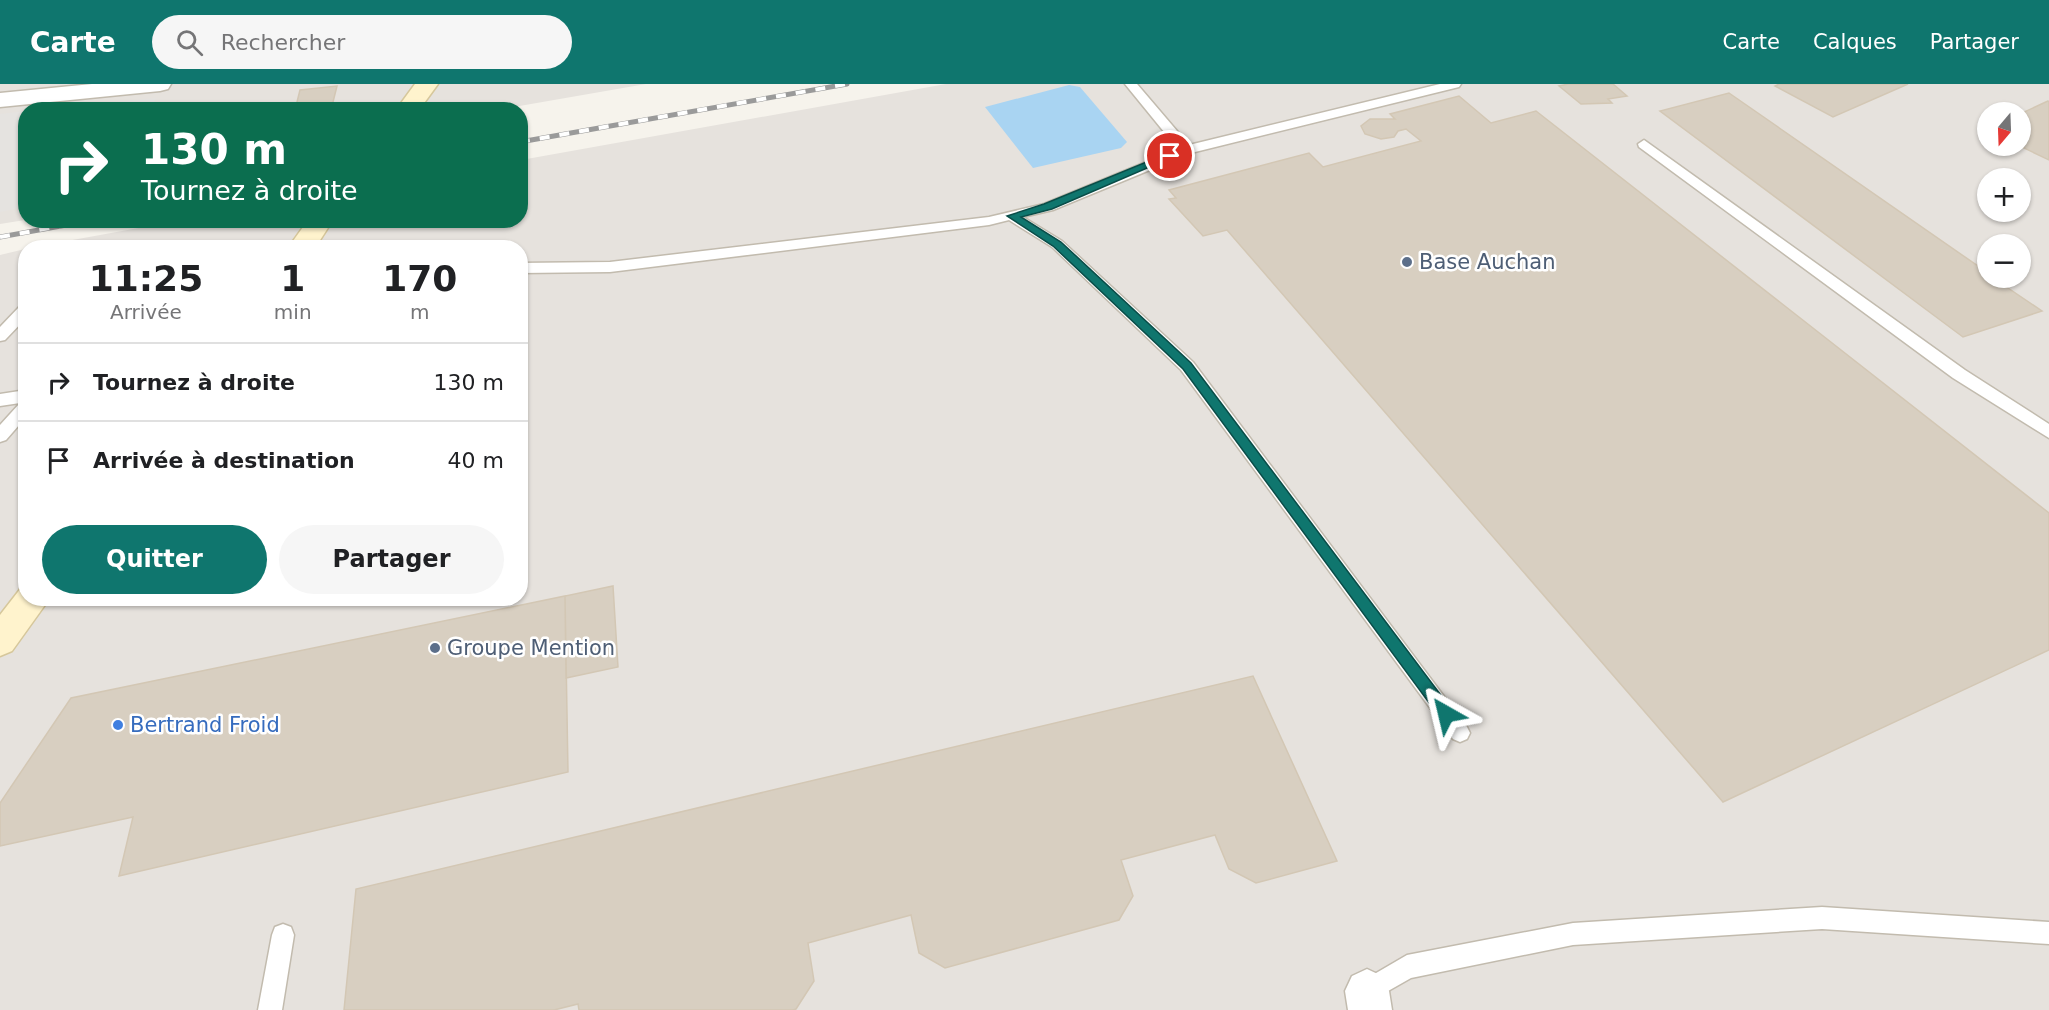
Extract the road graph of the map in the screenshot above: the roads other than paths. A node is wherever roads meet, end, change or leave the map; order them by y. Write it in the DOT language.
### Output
graph roads {
  1 [pos="160,84"];
  2 [pos="427,84"];
  3 [pos="1131,84"];
  4 [pos="1455,84"];
  5 [pos="0,100"];
  6 [pos="413,102"];
  7 [pos="1644,144"];
  8 [pos="1186,150"];
  9 [pos="1012,216"];
  10 [pos="528,268"];
  11 [pos="18,313"];
  12 [pos="18,316"];
  13 [pos="0,319"];
  14 [pos="0,336"];
  15 [pos="18,397"];
  16 [pos="0,400"];
  17 [pos="18,415"];
  18 [pos="2049,432"];
  19 [pos="0,436"];
  20 [pos="27,606"];
  21 [pos="0,641"];
  22 [pos="1460,733"];
  23 [pos="2049,933"];
  24 [pos="283,935"];
  25 [pos="1368,1000"];
  26 [pos="270,1010"];
  1 -- 5 [label="street"];
  2 -- 6 [label="main road"];
  3 -- 8 [label="lane"];
  4 -- 8 [label="lane"];
  7 -- 18 [label="lane"];
  8 -- 9 [label="lane"];
  9 -- 10 [label="lane"];
  9 -- 22 [label="lane"];
  11 -- 13 [label="lane"];
  12 -- 14 [label="lane"];
  15 -- 16 [label="lane"];
  17 -- 19 [label="lane"];
  20 -- 21 [label="main road"];
  23 -- 25 [label="lane"];
  24 -- 26 [label="lane"];
}
